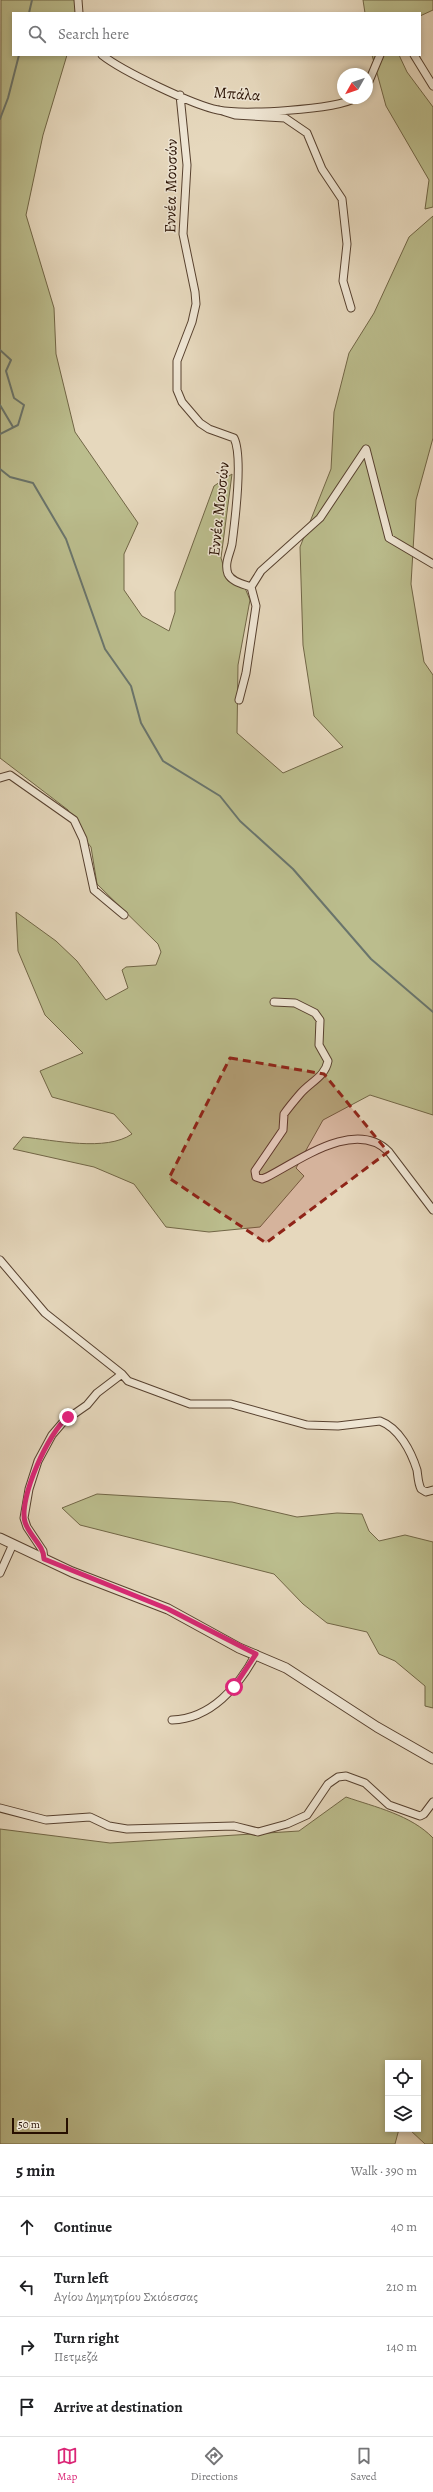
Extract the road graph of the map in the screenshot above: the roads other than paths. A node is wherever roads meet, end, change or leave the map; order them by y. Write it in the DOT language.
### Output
graph roads {
  1 [pos="78,0"];
  2 [pos="79,12"];
  3 [pos="104,56"];
  4 [pos="380,56"];
  5 [pos="415,56"];
  6 [pos="373,72"];
  7 [pos="433,86"];
  8 [pos="180,95"];
  9 [pos="341,104"];
  10 [pos="219,110"];
  11 [pos="351,308"];
  12 [pos="433,564"];
  13 [pos="251,588"];
  14 [pos="239,700"];
  15 [pos="0,778"];
  16 [pos="124,915"];
  17 [pos="274,1002"];
  18 [pos="433,1210"];
  19 [pos="0,1260"];
  20 [pos="122,1374"];
  21 [pos="433,1490"];
  22 [pos="0,1538"];
  23 [pos="13,1544"];
  24 [pos="44,1559"];
  25 [pos="0,1573"];
  26 [pos="256,1654"];
  27 [pos="172,1720"];
  28 [pos="433,1759"];
  29 [pos="433,1802"];
  30 [pos="0,1808"];
  1 -- 2 [label="street"];
  3 -- 8 [label="street, Μπάλα"];
  4 -- 6 [label="street"];
  5 -- 7 [label="street"];
  8 -- 10 [label="street, Μπάλα"];
  8 -- 13 [label="street, Εννέα Μουσών"];
  9 -- 10 [label="street, Μπάλα"];
  10 -- 11 [label="street"];
  12 -- 13 [label="street"];
  13 -- 14 [label="street"];
  15 -- 16 [label="street"];
  17 -- 18 [label="street"];
  19 -- 20 [label="street"];
  20 -- 21 [label="street"];
  20 -- 24 [label="street"];
  22 -- 23 [label="street"];
  23 -- 24 [label="street"];
  23 -- 25 [label="street"];
  24 -- 26 [label="street"];
  26 -- 27 [label="street"];
  26 -- 28 [label="street"];
  29 -- 30 [label="street"];
}
